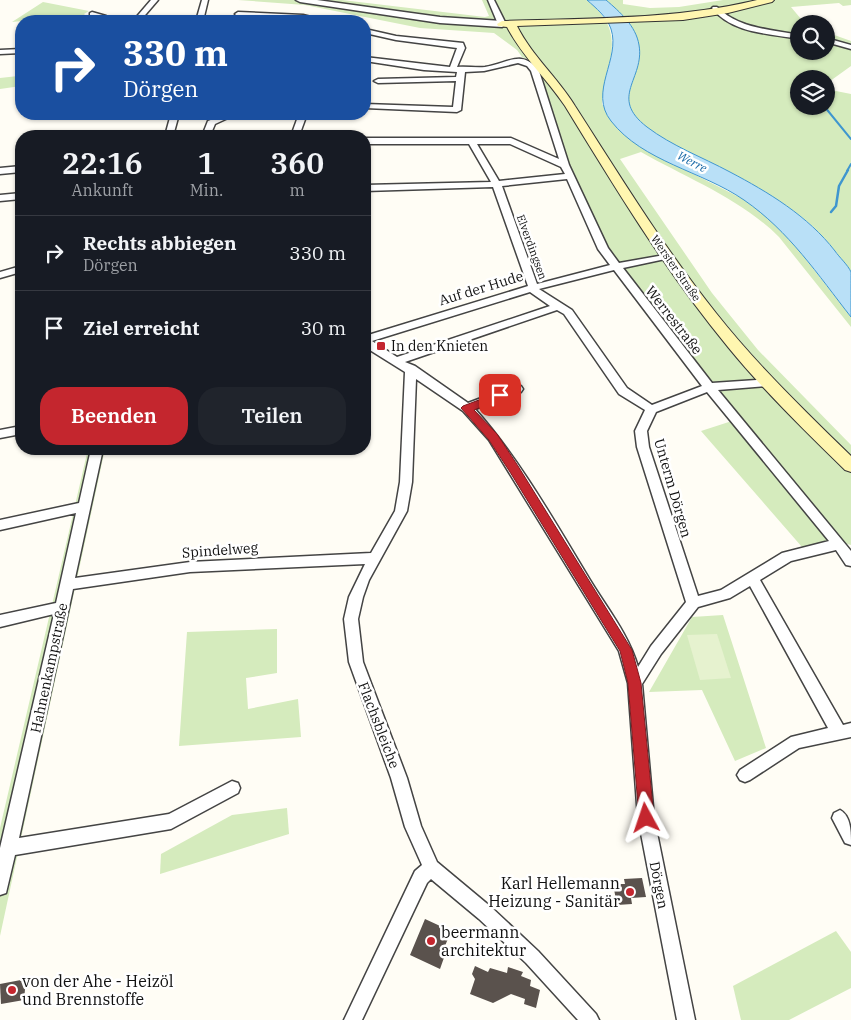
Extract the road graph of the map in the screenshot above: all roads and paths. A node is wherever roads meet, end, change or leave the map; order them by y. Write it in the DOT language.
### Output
graph roads {
  1 [pos="155,0"];
  2 [pos="205,0"];
  3 [pos="300,0"];
  4 [pos="490,0"];
  5 [pos="750,0"];
  6 [pos="769,0"];
  7 [pos="739,8"];
  8 [pos="718,10"];
  9 [pos="92,14"];
  10 [pos="238,14"];
  11 [pos="96,15"];
  12 [pos="141,15"];
  13 [pos="200,15"];
  14 [pos="270,15"];
  15 [pos="694,15"];
  16 [pos="642,18"];
  17 [pos="734,20"];
  18 [pos="506,27"];
  19 [pos="371,32"];
  20 [pos="790,33"];
  21 [pos="835,44"];
  22 [pos="851,49"];
  23 [pos="15,51"];
  24 [pos="0,52"];
  25 [pos="371,60"];
  26 [pos="457,68"];
  27 [pos="460,79"];
  28 [pos="378,81"];
  29 [pos="371,106"];
  30 [pos="219,120"];
  31 [pos="208,130"];
  32 [pos="471,140"];
  33 [pos="371,141"];
  34 [pos="565,165"];
  35 [pos="15,170"];
  36 [pos="0,171"];
  37 [pos="570,176"];
  38 [pos="496,184"];
  39 [pos="371,188"];
  40 [pos="15,197"];
  41 [pos="0,198"];
  42 [pos="667,256"];
  43 [pos="615,266"];
  44 [pos="15,271"];
  45 [pos="0,275"];
  46 [pos="533,287"];
  47 [pos="559,306"];
  48 [pos="371,339"];
  49 [pos="371,345"];
  50 [pos="397,361"];
  51 [pos="411,369"];
  52 [pos="766,382"];
  53 [pos="709,387"];
  54 [pos="517,389"];
  55 [pos="466,408"];
  56 [pos="652,409"];
  57 [pos="15,431"];
  58 [pos="0,434"];
  59 [pos="95,455"];
  60 [pos="851,466"];
  61 [pos="84,507"];
  62 [pos="0,525"];
  63 [pos="846,552"];
  64 [pos="375,558"];
  65 [pos="753,579"];
  66 [pos="67,584"];
  67 [pos="693,603"];
  68 [pos="62,607"];
  69 [pos="0,621"];
  70 [pos="635,683"];
  71 [pos="845,731"];
  72 [pos="745,775"];
  73 [pos="232,788"];
  74 [pos="840,818"];
  75 [pos="851,837"];
  76 [pos="7,838"];
  77 [pos="431,868"];
  78 [pos="0,887"];
  79 [pos="353,1020"];
  80 [pos="590,1020"];
  81 [pos="686,1020"];
  1 -- 12 [label="street"];
  2 -- 13 [label="street"];
  3 -- 18 [label="street"];
  4 -- 18 [label="street"];
  5 -- 8 [label="main road"];
  6 -- 7 [label="main road"];
  7 -- 8 [label="main road"];
  7 -- 17 [label="street"];
  8 -- 15 [label="main road"];
  8 -- 16 [label="main road"];
  8 -- 17 [label="street"];
  9 -- 11 [label="street"];
  10 -- 14 [label="street"];
  15 -- 16 [label="main road"];
  15 -- 17 [label="street"];
  16 -- 18 [label="main road"];
  17 -- 20 [label="street"];
  18 -- 42 [label="main road, Werster Straße"];
  19 -- 26 [label="street"];
  21 -- 22 [label="street"];
  23 -- 24 [label="street"];
  25 -- 26 [label="street"];
  26 -- 27 [label="street"];
  26 -- 34 [label="street, Werrestraße"];
  27 -- 28 [label="street"];
  27 -- 29 [label="street"];
  30 -- 31 [label="street"];
  32 -- 33 [label="street"];
  32 -- 34 [label="street"];
  32 -- 38 [label="street, Elverdingsen"];
  34 -- 37 [label="street, Werrestraße"];
  35 -- 36 [label="street"];
  37 -- 38 [label="street"];
  37 -- 43 [label="street, Werrestraße"];
  38 -- 39 [label="street"];
  38 -- 46 [label="street, Elverdingsen"];
  40 -- 41 [label="street"];
  42 -- 43 [label="street, Auf der Hude"];
  42 -- 52 [label="main road, Werster Straße"];
  43 -- 46 [label="street, Auf der Hude"];
  43 -- 53 [label="street, Werrestraße"];
  44 -- 45 [label="street"];
  46 -- 47 [label="street, Elverdingsen"];
  46 -- 48 [label="street, Auf der Hude"];
  47 -- 50 [label="street"];
  47 -- 56 [label="street, Elverdingsen"];
  49 -- 50 [label="street, Dörgen"];
  50 -- 51 [label="street, Dörgen"];
  51 -- 55 [label="street, Dörgen"];
  51 -- 64 [label="street, Flachsbleiche"];
  52 -- 53 [label="street"];
  52 -- 60 [label="main road, Werster Straße"];
  53 -- 56 [label="street"];
  53 -- 63 [label="street, Werrestraße"];
  54 -- 55 [label="street"];
  55 -- 70 [label="street, Dörgen"];
  56 -- 67 [label="street, Unterm Dörgen"];
  57 -- 58 [label="street"];
  59 -- 61 [label="street, Hahnenkampstraße"];
  61 -- 62 [label="street"];
  61 -- 66 [label="street, Hahnenkampstraße"];
  63 -- 65 [label="street"];
  64 -- 66 [label="street, Spindelweg"];
  64 -- 77 [label="street, Flachsbleiche"];
  65 -- 67 [label="street"];
  65 -- 71 [label="street"];
  66 -- 68 [label="street, Hahnenkampstraße"];
  67 -- 70 [label="street"];
  68 -- 69 [label="street"];
  68 -- 76 [label="street, Hahnenkampstraße"];
  70 -- 81 [label="street, Dörgen"];
  71 -- 72 [label="street"];
  73 -- 76 [label="street"];
  74 -- 75 [label="street"];
  76 -- 78 [label="street, Hahnenkampstraße"];
  77 -- 79 [label="street"];
  77 -- 80 [label="street, Flachsbleiche"];
}
